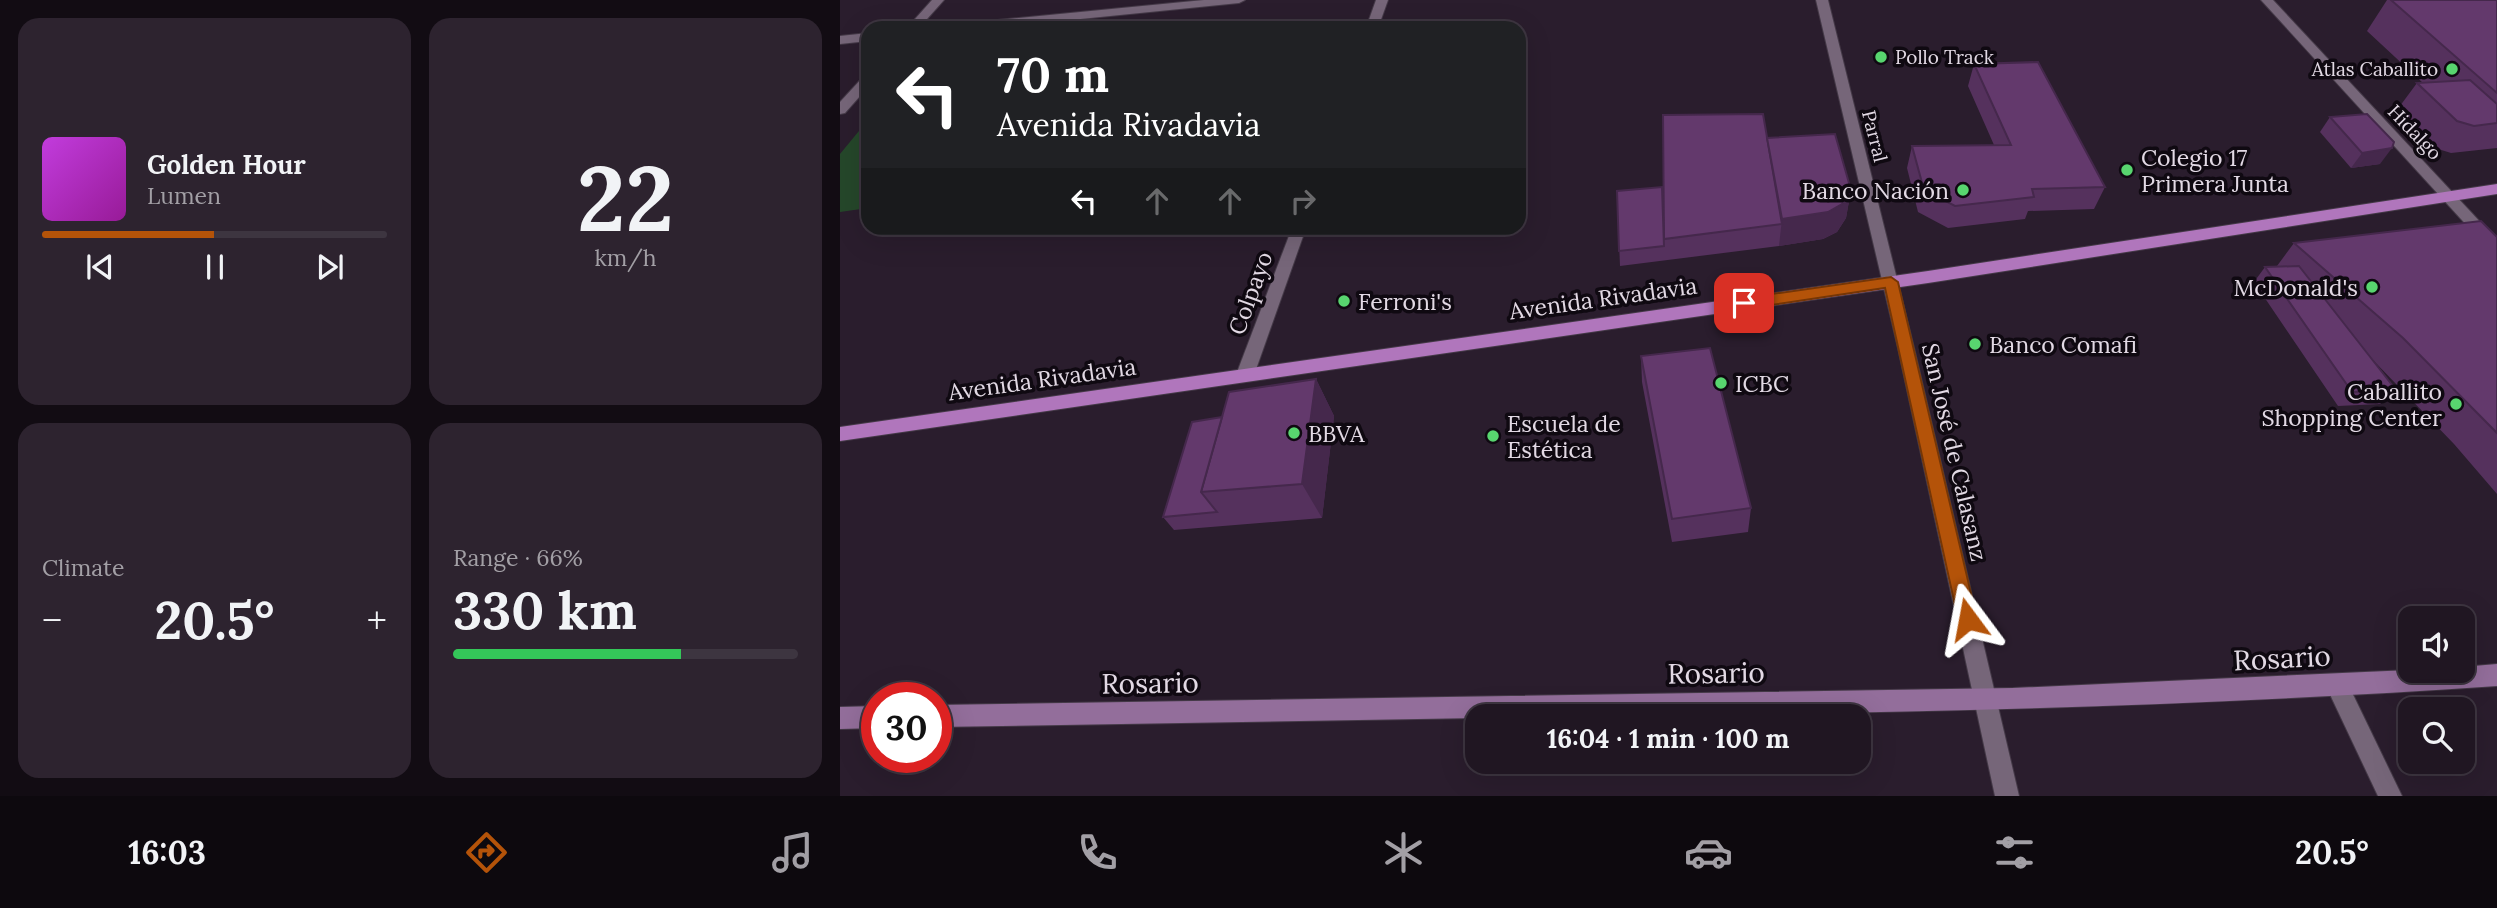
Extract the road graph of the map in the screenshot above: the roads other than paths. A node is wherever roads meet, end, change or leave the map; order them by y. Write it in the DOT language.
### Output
graph roads {
  1 [pos="938,0"];
  2 [pos="1238,0"];
  3 [pos="1382,0"];
  4 [pos="1822,0"];
  5 [pos="2267,0"];
  6 [pos="919,21"];
  7 [pos="1027,21"];
  8 [pos="1374,21"];
  9 [pos="861,38"];
  10 [pos="840,40"];
  11 [pos="861,87"];
  12 [pos="840,110"];
  13 [pos="2497,189"];
  14 [pos="2450,196"];
  15 [pos="1296,235"];
  16 [pos="2497,249"];
  17 [pos="1891,282"];
  18 [pos="1245,375"];
  19 [pos="840,434"];
  20 [pos="2497,675"];
  21 [pos="2337,686"];
  22 [pos="1986,701"];
  23 [pos="952,716"];
  24 [pos="861,717"];
  25 [pos="840,718"];
  26 [pos="2007,796"];
  27 [pos="2390,796"];
  1 -- 6 [label="street"];
  2 -- 7 [label="street"];
  3 -- 8 [label="street"];
  4 -- 17 [label="street, Parral"];
  5 -- 14 [label="street, Hidalgo"];
  9 -- 10 [label="street"];
  11 -- 12 [label="street"];
  13 -- 14 [label="main road, Avenida Rivadavia"];
  14 -- 16 [label="street, Hidalgo"];
  14 -- 17 [label="main road, Avenida Rivadavia"];
  15 -- 18 [label="street, Colpayo"];
  17 -- 18 [label="main road, Avenida Rivadavia"];
  17 -- 22 [label="street, San José de Calasanz"];
  18 -- 19 [label="main road, Avenida Rivadavia"];
  20 -- 21 [label="street, Rosario"];
  21 -- 22 [label="street, Rosario"];
  21 -- 27 [label="street"];
  22 -- 23 [label="street, Rosario"];
  22 -- 26 [label="street, San José de Calasanz"];
  24 -- 25 [label="street"];
}
